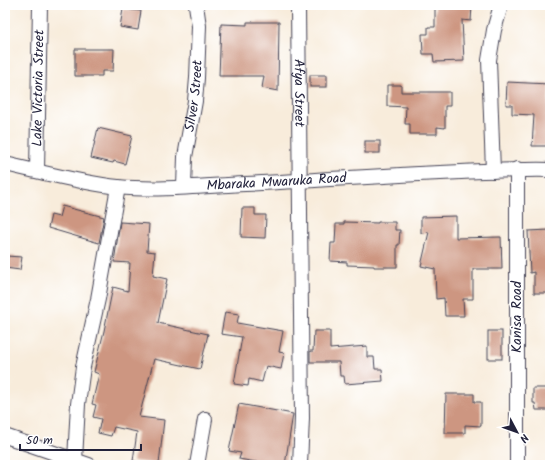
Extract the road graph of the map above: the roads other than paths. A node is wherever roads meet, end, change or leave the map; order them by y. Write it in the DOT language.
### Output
graph roads {
  1 [pos="40,5"];
  2 [pos="196,5"];
  3 [pos="298,5"];
  4 [pos="501,5"];
  5 [pos="5,164"];
  6 [pos="517,169"];
  7 [pos="550,170"];
  8 [pos="37,171"];
  9 [pos="493,171"];
  10 [pos="300,181"];
  11 [pos="118,187"];
  12 [pos="184,187"];
  13 [pos="205,419"];
  14 [pos="5,436"];
  15 [pos="75,460"];
  16 [pos="89,465"];
  17 [pos="197,465"];
  18 [pos="300,465"];
  19 [pos="517,465"];
  1 -- 8 [label="street, Lake Victoria Street"];
  2 -- 12 [label="street, Silver Street"];
  3 -- 10 [label="street, Afya Street"];
  4 -- 9 [label="street"];
  5 -- 8 [label="street, Mbaraka Mwaruka Road"];
  6 -- 7 [label="street, Mbaraka Mwaruka Road"];
  6 -- 9 [label="street, Mbaraka Mwaruka Road"];
  6 -- 19 [label="street, Kanisa Road"];
  8 -- 11 [label="street, Mbaraka Mwaruka Road"];
  9 -- 10 [label="street, Mbaraka Mwaruka Road"];
  10 -- 12 [label="street, Mbaraka Mwaruka Road"];
  10 -- 18 [label="street, Afya Street"];
  11 -- 12 [label="street, Mbaraka Mwaruka Road"];
  11 -- 15 [label="street"];
  13 -- 17 [label="street"];
  14 -- 15 [label="street"];
  15 -- 16 [label="street"];
}
